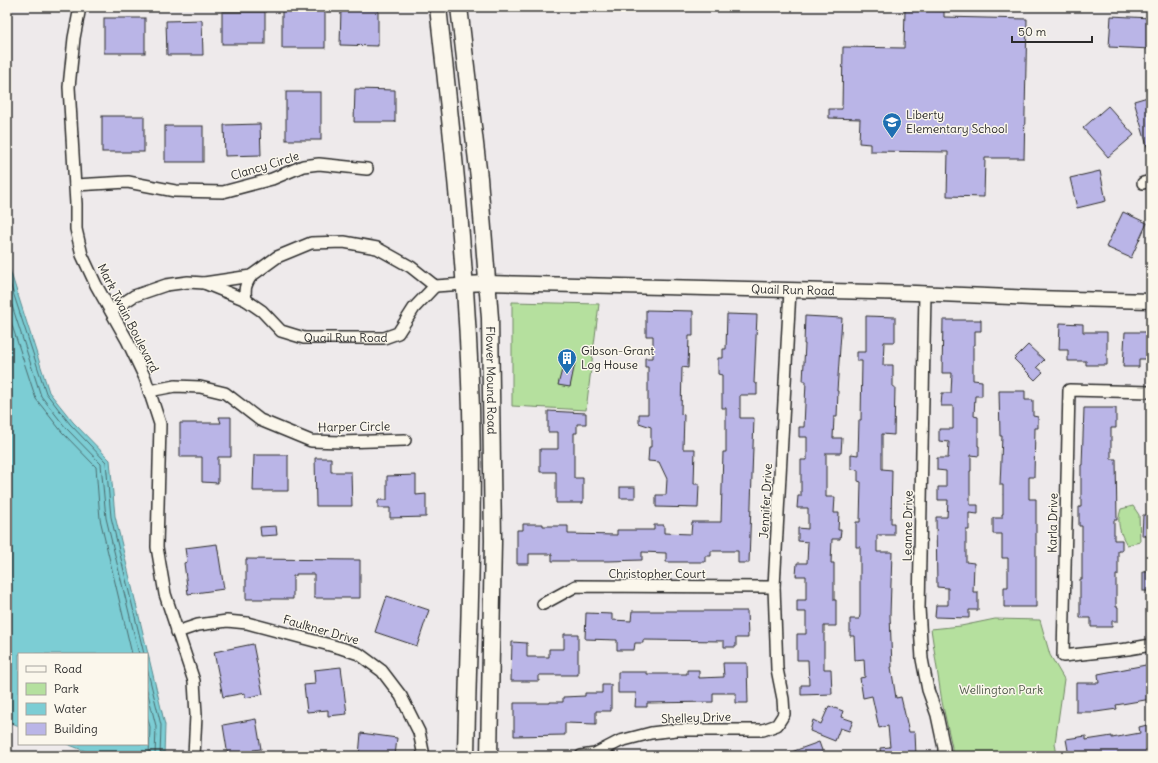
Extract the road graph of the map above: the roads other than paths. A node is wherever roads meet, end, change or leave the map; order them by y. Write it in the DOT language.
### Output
graph roads {
  1 [pos="80,7"];
  2 [pos="438,7"];
  3 [pos="459,7"];
  4 [pos="367,169"];
  5 [pos="75,185"];
  6 [pos="251,276"];
  7 [pos="204,283"];
  8 [pos="488,283"];
  9 [pos="465,284"];
  10 [pos="435,286"];
  11 [pos="790,290"];
  12 [pos="925,293"];
  13 [pos="246,300"];
  14 [pos="1151,301"];
  15 [pos="111,311"];
  16 [pos="149,391"];
  17 [pos="1151,392"];
  18 [pos="405,440"];
  19 [pos="774,587"];
  20 [pos="544,604"];
  21 [pos="178,632"];
  22 [pos="1151,645"];
  23 [pos="784,714"];
  24 [pos="194,756"];
  25 [pos="424,756"];
  26 [pos="466,756"];
  27 [pos="489,756"];
  28 [pos="581,756"];
  29 [pos="944,756"];
  1 -- 5 [label="street, Mark Twain Boulevard"];
  2 -- 9 [label="main road, Flower Mound Road"];
  3 -- 8 [label="main road, Flower Mound Road"];
  4 -- 5 [label="street, Clancy Circle"];
  5 -- 15 [label="street, Mark Twain Boulevard"];
  6 -- 7 [label="street, Quail Run Road"];
  6 -- 10 [label="street, Quail Run Road"];
  6 -- 13 [label="street"];
  7 -- 13 [label="street, Quail Run Road"];
  7 -- 15 [label="street, Quail Run Road"];
  8 -- 9 [label="street, Quail Run Road"];
  8 -- 11 [label="street, Quail Run Road"];
  8 -- 27 [label="main road, Flower Mound Road"];
  9 -- 10 [label="street, Quail Run Road"];
  9 -- 26 [label="main road, Flower Mound Road"];
  10 -- 13 [label="street, Quail Run Road"];
  11 -- 12 [label="street, Quail Run Road"];
  11 -- 19 [label="street, Jennifer Drive"];
  12 -- 14 [label="street, Quail Run Road"];
  12 -- 29 [label="street, Leanne Drive"];
  15 -- 16 [label="street, Mark Twain Boulevard"];
  16 -- 18 [label="street, Harper Circle"];
  16 -- 21 [label="street, Mark Twain Boulevard"];
  17 -- 22 [label="street, Karla Drive"];
  19 -- 20 [label="street, Christopher Court"];
  19 -- 23 [label="street, Jennifer Drive"];
  21 -- 24 [label="street, Mark Twain Boulevard"];
  21 -- 25 [label="street, Faulkner Drive"];
  23 -- 28 [label="street, Shelley Drive"];
}
